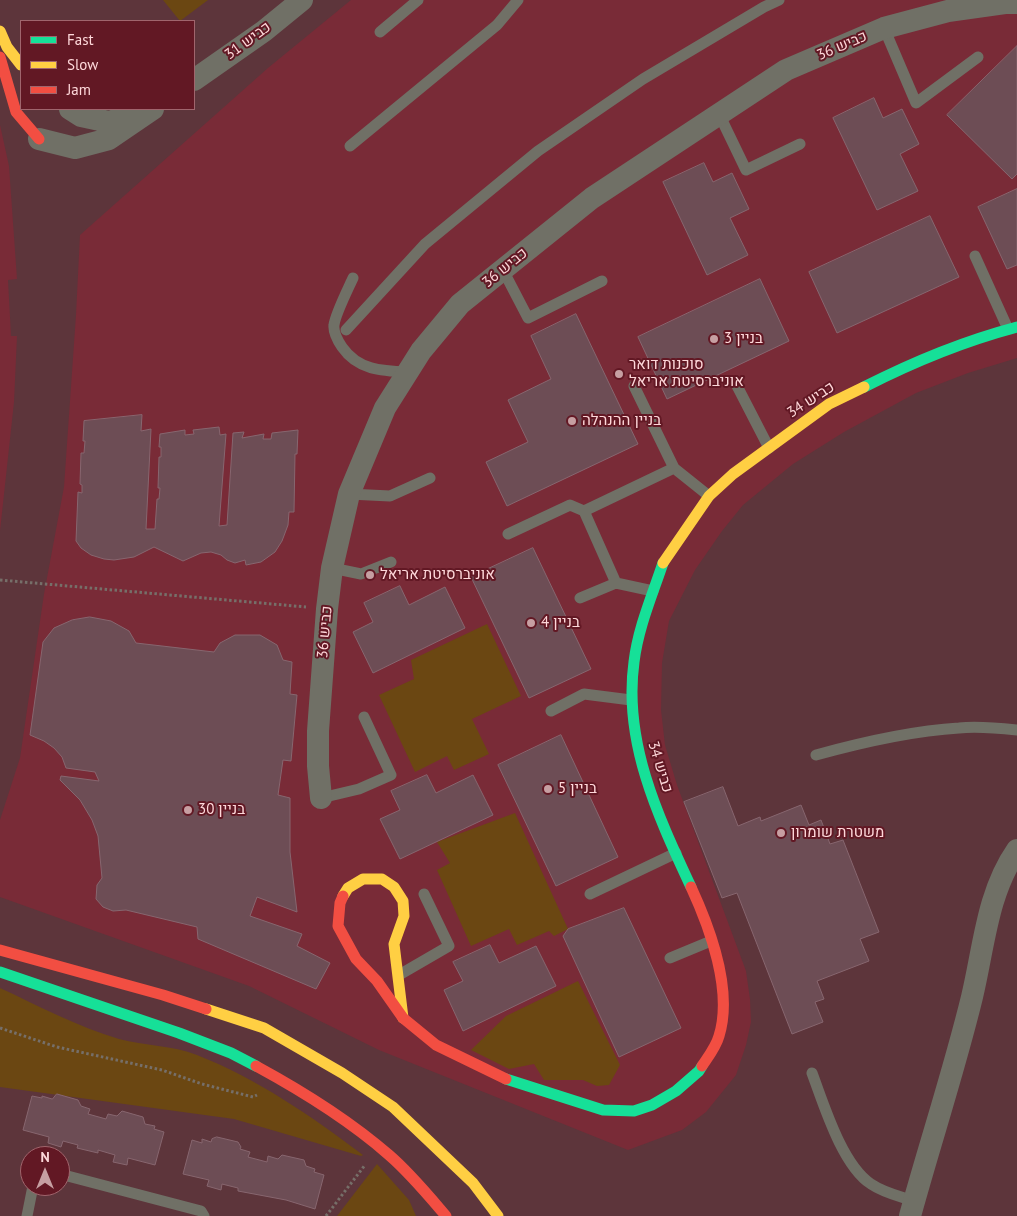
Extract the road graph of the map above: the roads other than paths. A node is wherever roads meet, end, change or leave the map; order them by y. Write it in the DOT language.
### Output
graph roads {
  1 [pos="302,0"];
  2 [pos="418,0"];
  3 [pos="518,0"];
  4 [pos="780,0"];
  5 [pos="1017,4"];
  6 [pos="953,5"];
  7 [pos="884,28"];
  8 [pos="0,31"];
  9 [pos="380,32"];
  10 [pos="0,56"];
  11 [pos="978,57"];
  12 [pos="20,64"];
  13 [pos="195,79"];
  14 [pos="71,110"];
  15 [pos="148,110"];
  16 [pos="150,110"];
  17 [pos="719,114"];
  18 [pos="40,139"];
  19 [pos="800,144"];
  20 [pos="350,146"];
  21 [pos="975,256"];
  22 [pos="503,270"];
  23 [pos="353,278"];
  24 [pos="602,281"];
  25 [pos="1012,328"];
  26 [pos="346,330"];
  27 [pos="408,372"];
  28 [pos="735,382"];
  29 [pos="634,386"];
  30 [pos="769,448"];
  31 [pos="674,468"];
  32 [pos="430,478"];
  33 [pos="349,494"];
  34 [pos="708,496"];
  35 [pos="584,511"];
  36 [pos="508,534"];
  37 [pos="391,562"];
  38 [pos="332,568"];
  39 [pos="616,583"];
  40 [pos="653,591"];
  41 [pos="580,598"];
  42 [pos="631,700"];
  43 [pos="551,711"];
  44 [pos="364,717"];
  45 [pos="1017,730"];
  46 [pos="816,755"];
  47 [pos="321,798"];
  48 [pos="1017,850"];
  49 [pos="676,854"];
  50 [pos="424,894"];
  51 [pos="590,894"];
  52 [pos="711,941"];
  53 [pos="0,950"];
  54 [pos="670,958"];
  55 [pos="0,972"];
  56 [pos="397,976"];
  57 [pos="403,1018"];
  58 [pos="812,1073"];
  59 [pos="70,1177"];
  60 [pos="31,1196"];
  61 [pos="912,1208"];
  62 [pos="442,1214"];
  63 [pos="27,1216"];
  64 [pos="204,1216"];
  65 [pos="498,1216"];
  1 -- 13 [label="street, כביש 31"];
  2 -- 9 [label="lane"];
  3 -- 20 [label="lane"];
  4 -- 26 [label="lane"];
  5 -- 6 [label="street, כביש 36"];
  6 -- 7 [label="street, כביש 36"];
  7 -- 11 [label="lane"];
  7 -- 17 [label="street, כביש 36"];
  8 -- 12 [label="street"];
  10 -- 18 [label="street"];
  14 -- 15 [label="street"];
  16 -- 18 [label="street"];
  17 -- 19 [label="lane"];
  17 -- 22 [label="street, כביש 36"];
  21 -- 25 [label="lane"];
  22 -- 24 [label="lane"];
  22 -- 27 [label="street, כביש 36"];
  23 -- 27 [label="lane"];
  25 -- 30 [label="street, כביש 34"];
  27 -- 33 [label="street, כביש 36"];
  28 -- 30 [label="lane"];
  29 -- 31 [label="lane"];
  30 -- 34 [label="street, כביש 34"];
  31 -- 34 [label="lane"];
  31 -- 35 [label="lane"];
  32 -- 33 [label="lane"];
  33 -- 38 [label="street, כביש 36"];
  34 -- 40 [label="street, כביש 34"];
  35 -- 36 [label="lane"];
  35 -- 39 [label="lane"];
  37 -- 38 [label="lane"];
  38 -- 47 [label="street, כביש 36"];
  39 -- 40 [label="lane"];
  39 -- 41 [label="lane"];
  40 -- 42 [label="street, כביש 34"];
  42 -- 43 [label="lane"];
  42 -- 49 [label="street, כביש 34"];
  44 -- 47 [label="lane"];
  45 -- 46 [label="lane"];
  48 -- 61 [label="street"];
  49 -- 51 [label="lane"];
  49 -- 52 [label="street, כביש 34"];
  50 -- 56 [label="lane"];
  52 -- 54 [label="lane"];
  52 -- 57 [label="street, כביש 34"];
  53 -- 65 [label="street"];
  55 -- 62 [label="street"];
  56 -- 57 [label="street, כביש 34"];
  56 -- 57 [label="street, כביש 34"];
  58 -- 61 [label="lane"];
  59 -- 64 [label="lane"];
  60 -- 63 [label="lane"];
}
